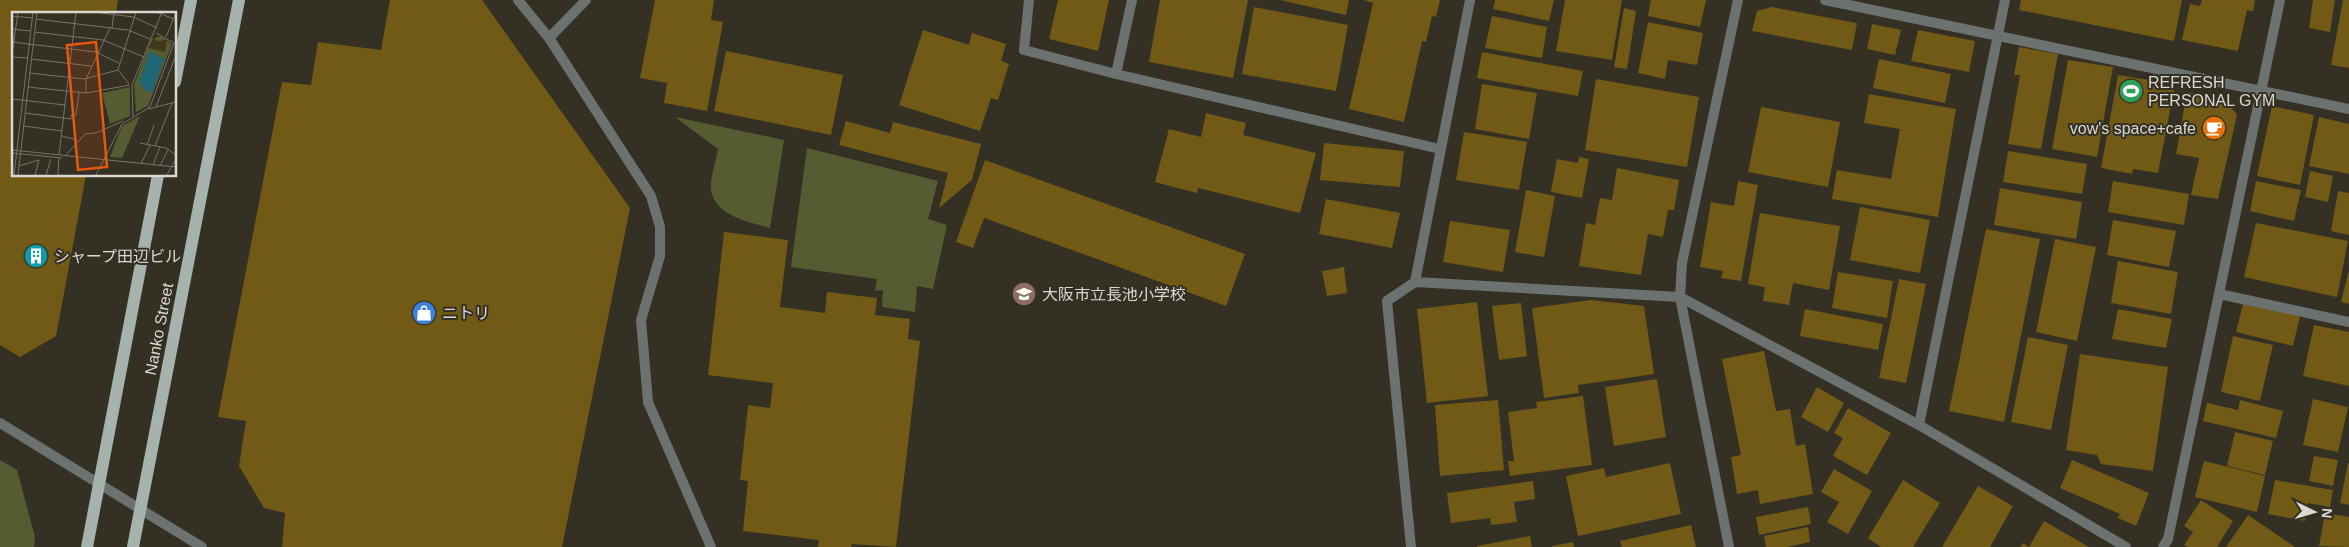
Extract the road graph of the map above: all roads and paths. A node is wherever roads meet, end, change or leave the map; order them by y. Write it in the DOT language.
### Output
graph roads {
  1 [pos="190,0"];
  2 [pos="239,0"];
  3 [pos="518,0"];
  4 [pos="586,0"];
  5 [pos="1029,0"];
  6 [pos="1132,0"];
  7 [pos="1470,0"];
  8 [pos="1738,0"];
  9 [pos="1825,0"];
  10 [pos="2005,0"];
  11 [pos="2280,0"];
  12 [pos="1998,35"];
  13 [pos="549,38"];
  14 [pos="1116,74"];
  15 [pos="176,77"];
  16 [pos="2262,91"];
  17 [pos="2349,109"];
  18 [pos="1440,149"];
  19 [pos="158,176"];
  20 [pos="1416,282"];
  21 [pos="2219,294"];
  22 [pos="1680,297"];
  23 [pos="2349,322"];
  24 [pos="0,423"];
  25 [pos="1919,425"];
  26 [pos="99,483"];
  27 [pos="141,510"];
  28 [pos="87,547"];
  29 [pos="133,547"];
  30 [pos="202,547"];
  31 [pos="711,547"];
  32 [pos="1411,547"];
  33 [pos="1728,547"];
  34 [pos="2126,547"];
  35 [pos="2163,547"];
  1 -- 15 [label="main road"];
  2 -- 27 [label="main road, Nanko Street"];
  3 -- 13 [label="street"];
  4 -- 13 [label="street"];
  5 -- 14 [label="street"];
  6 -- 14 [label="street"];
  7 -- 18 [label="street"];
  8 -- 22 [label="street"];
  9 -- 12 [label="street"];
  10 -- 12 [label="street"];
  11 -- 16 [label="street"];
  12 -- 16 [label="street"];
  12 -- 25 [label="street"];
  13 -- 31 [label="street"];
  14 -- 18 [label="street"];
  16 -- 17 [label="street"];
  16 -- 21 [label="street"];
  18 -- 20 [label="street"];
  19 -- 26 [label="main road, Nanko Street"];
  20 -- 22 [label="street"];
  20 -- 32 [label="street"];
  21 -- 23 [label="street"];
  21 -- 35 [label="street"];
  22 -- 25 [label="street"];
  22 -- 33 [label="street"];
  24 -- 26 [label="street"];
  25 -- 34 [label="street"];
  26 -- 27 [label="street"];
  26 -- 28 [label="main road, Nanko Street"];
  27 -- 29 [label="main road, Nanko Street"];
  27 -- 30 [label="street"];
}
